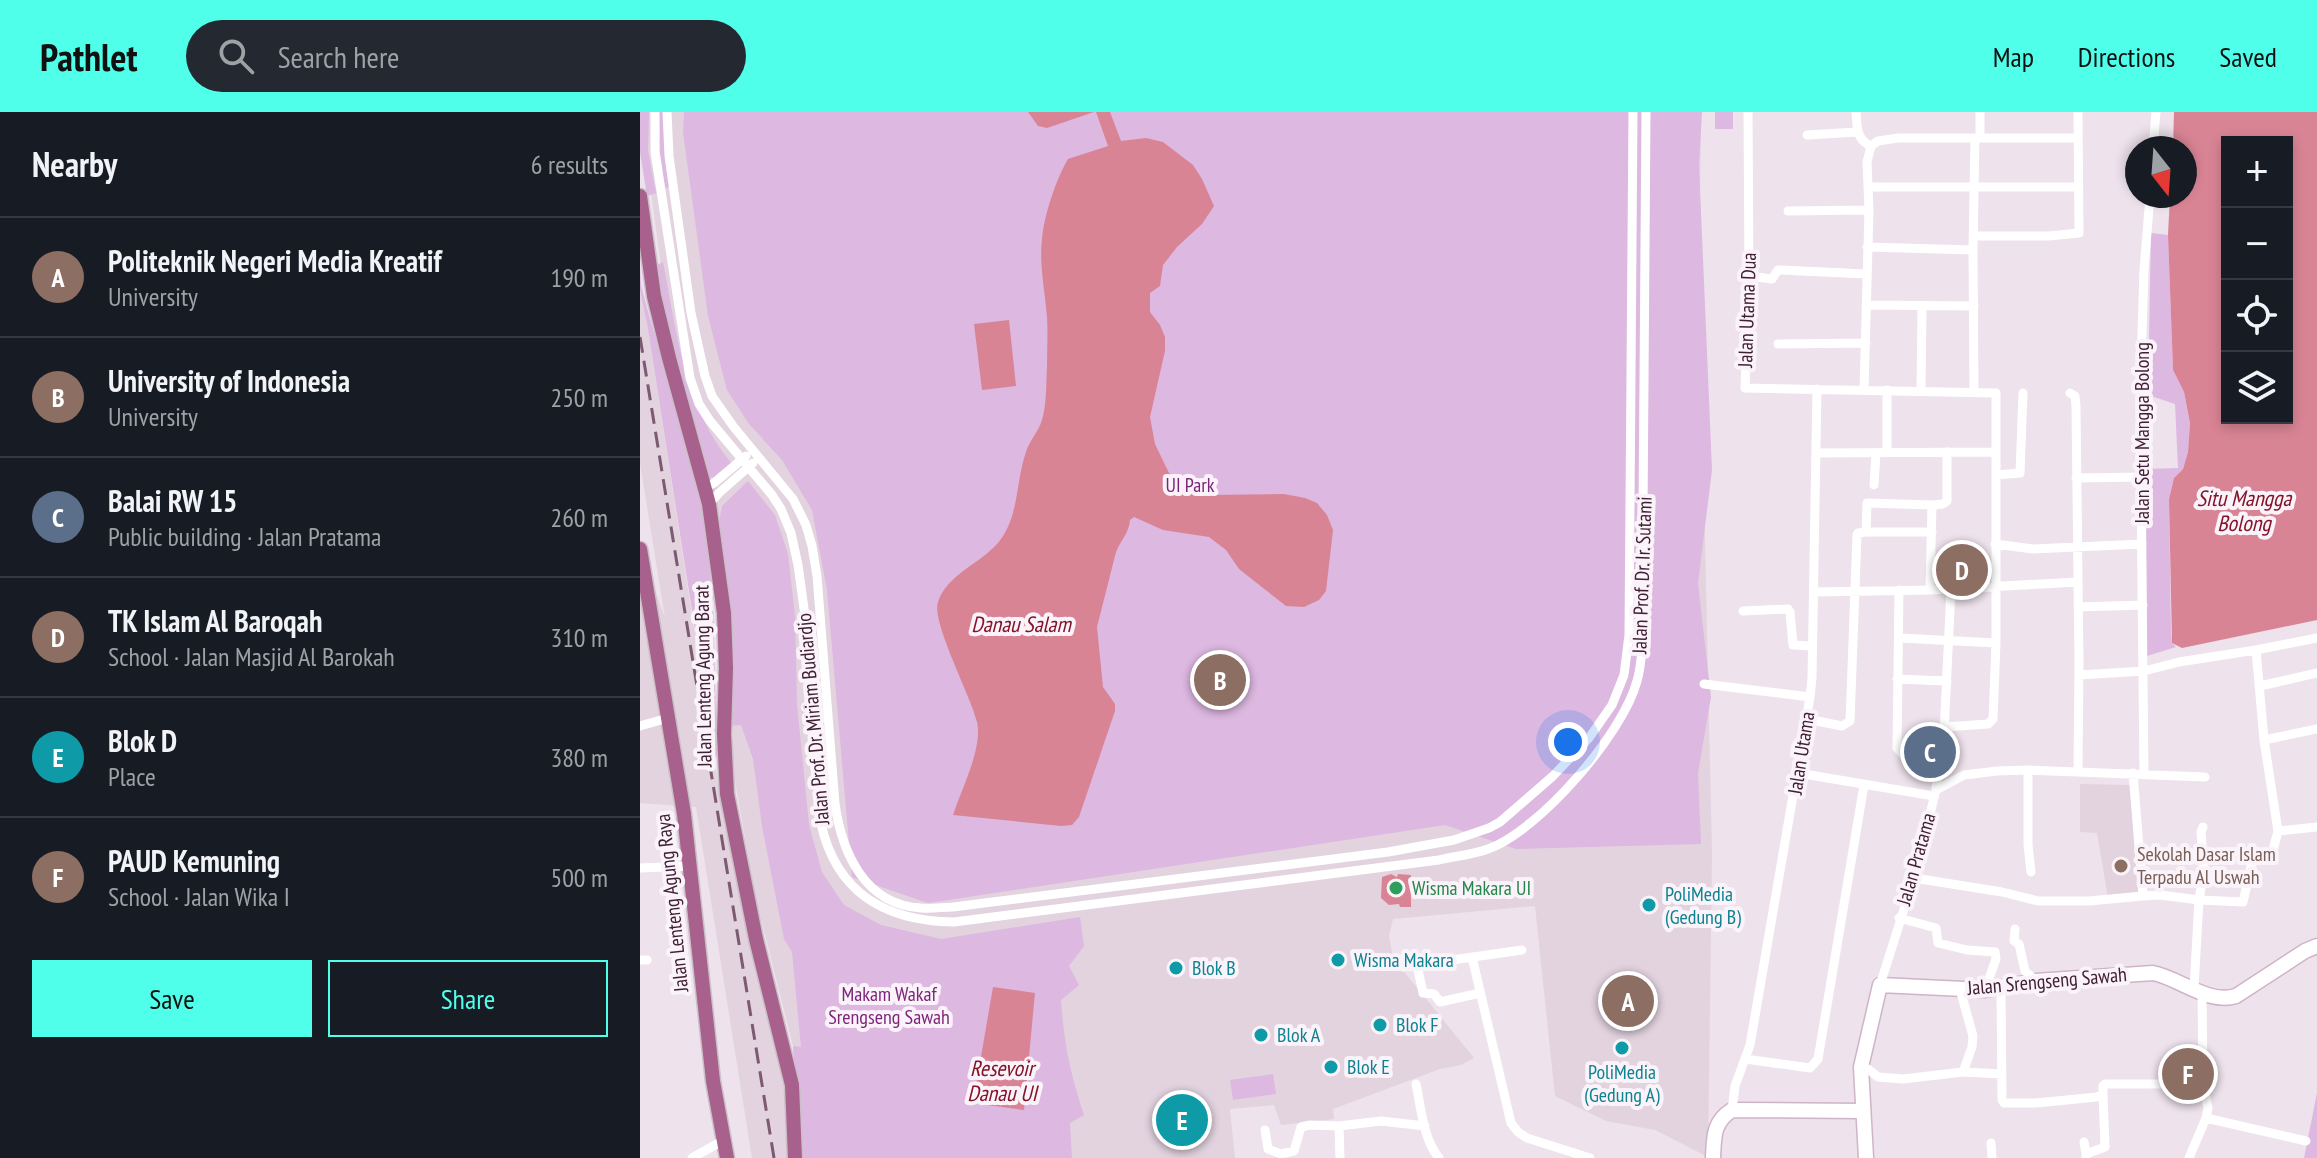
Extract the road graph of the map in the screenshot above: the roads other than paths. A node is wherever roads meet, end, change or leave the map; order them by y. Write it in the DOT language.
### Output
graph roads {
  1 [pos="655,112"];
  2 [pos="667,112"];
  3 [pos="1633,112"];
  4 [pos="1646,112"];
  5 [pos="1748,112"];
  6 [pos="1856,112"];
  7 [pos="1980,112"];
  8 [pos="2078,112"];
  9 [pos="2156,112"];
  10 [pos="1857,132"];
  11 [pos="1807,135"];
  12 [pos="2154,136"];
  13 [pos="1978,138"];
  14 [pos="2078,138"];
  15 [pos="1871,146"];
  16 [pos="1974,185"];
  17 [pos="1868,187"];
  18 [pos="2078,187"];
  19 [pos="640,196"];
  20 [pos="2149,208"];
  21 [pos="1869,210"];
  22 [pos="1788,211"];
  23 [pos="1973,236"];
  24 [pos="1867,247"];
  25 [pos="1973,250"];
  26 [pos="1866,274"];
  27 [pos="1749,276"];
  28 [pos="1866,305"];
  29 [pos="1922,306"];
  30 [pos="1974,306"];
  31 [pos="1866,343"];
  32 [pos="1778,344"];
  33 [pos="1817,389"];
  34 [pos="1864,390"];
  35 [pos="1887,390"];
  36 [pos="1921,391"];
  37 [pos="1974,392"];
  38 [pos="2023,393"];
  39 [pos="2070,393"];
  40 [pos="1947,452"];
  41 [pos="1996,452"];
  42 [pos="1816,453"];
  43 [pos="1882,453"];
  44 [pos="755,456"];
  45 [pos="745,463"];
  46 [pos="1996,475"];
  47 [pos="2140,477"];
  48 [pos="2076,478"];
  49 [pos="1874,485"];
  50 [pos="706,487"];
  51 [pos="709,504"];
  52 [pos="1932,505"];
  53 [pos="1866,532"];
  54 [pos="1932,532"];
  55 [pos="1995,544"];
  56 [pos="2142,544"];
  57 [pos="812,546"];
  58 [pos="2076,548"];
  59 [pos="640,549"];
  60 [pos="795,550"];
  61 [pos="2078,582"];
  62 [pos="1995,586"];
  63 [pos="1951,589"];
  64 [pos="1899,590"];
  65 [pos="1930,590"];
  66 [pos="1856,591"];
  67 [pos="1814,592"];
  68 [pos="2143,605"];
  69 [pos="2078,607"];
  70 [pos="1743,611"];
  71 [pos="1900,638"];
  72 [pos="2317,638"];
  73 [pos="1949,640"];
  74 [pos="1996,643"];
  75 [pos="1811,646"];
  76 [pos="2256,650"];
  77 [pos="2144,671"];
  78 [pos="2317,673"];
  79 [pos="2079,675"];
  80 [pos="1897,679"];
  81 [pos="1947,681"];
  82 [pos="1704,684"];
  83 [pos="2260,686"];
  84 [pos="1810,697"];
  85 [pos="668,718"];
  86 [pos="1807,719"];
  87 [pos="640,726"];
  88 [pos="1945,727"];
  89 [pos="2317,729"];
  90 [pos="2264,740"];
  91 [pos="1939,760"];
  92 [pos="2028,770"];
  93 [pos="2078,771"];
  94 [pos="1798,773"];
  95 [pos="2133,773"];
  96 [pos="2144,773"];
  97 [pos="2205,777"];
  98 [pos="1864,785"];
  99 [pos="1935,793"];
  100 [pos="2203,827"];
  101 [pos="2317,827"];
  102 [pos="1481,830"];
  103 [pos="2278,831"];
  104 [pos="1488,849"];
  105 [pos="1309,861"];
  106 [pos="689,866"];
  107 [pos="640,868"];
  108 [pos="2031,872"];
  109 [pos="1314,875"];
  110 [pos="1914,878"];
  111 [pos="1047,895"];
  112 [pos="2143,896"];
  113 [pos="2199,900"];
  114 [pos="1049,909"];
  115 [pos="1899,918"];
  116 [pos="2015,929"];
  117 [pos="2317,946"];
  118 [pos="1522,950"];
  119 [pos="1472,957"];
  120 [pos="1417,965"];
  121 [pos="1403,967"];
  122 [pos="2036,981"];
  123 [pos="1880,985"];
  124 [pos="2001,987"];
  125 [pos="1960,989"];
  126 [pos="1985,990"];
  127 [pos="2198,990"];
  128 [pos="1480,993"];
  129 [pos="1745,1059"];
  130 [pos="1861,1067"];
  131 [pos="1963,1072"];
  132 [pos="2002,1074"];
  133 [pos="1416,1084"];
  134 [pos="2203,1084"];
  135 [pos="2103,1094"];
  136 [pos="1732,1110"];
  137 [pos="1862,1111"];
  138 [pos="2211,1119"];
  139 [pos="1339,1126"];
  140 [pos="1425,1126"];
  141 [pos="1265,1130"];
  142 [pos="724,1140"];
  143 [pos="2306,1141"];
  144 [pos="2084,1142"];
  145 [pos="1991,1143"];
  146 [pos="1435,1155"];
  147 [pos="1281,1156"];
  148 [pos="2086,1156"];
  149 [pos="692,1158"];
  150 [pos="727,1158"];
  151 [pos="795,1158"];
  152 [pos="1340,1158"];
  153 [pos="1590,1158"];
  154 [pos="1713,1158"];
  155 [pos="1866,1158"];
  156 [pos="1992,1158"];
  157 [pos="2189,1158"];
  1 -- 45 [label="street, Jalan Prof. Dr. Miriam Budiardjo"];
  2 -- 44 [label="street, Jalan Prof. Dr. Miriam Budiardjo"];
  3 -- 102 [label="street, Jalan Prof. Dr. Ir. Sutami"];
  4 -- 104 [label="street, Jalan Prof. Dr. Ir. Sutami"];
  5 -- 27 [label="street, Jalan Utama Dua"];
  6 -- 10 [label="street"];
  7 -- 13 [label="street"];
  8 -- 14 [label="street"];
  9 -- 12 [label="street"];
  10 -- 11 [label="street"];
  10 -- 15 [label="street"];
  13 -- 14 [label="street"];
  13 -- 15 [label="street"];
  13 -- 16 [label="street"];
  14 -- 18 [label="street"];
  15 -- 17 [label="street"];
  16 -- 17 [label="street"];
  16 -- 18 [label="street"];
  16 -- 23 [label="street"];
  17 -- 21 [label="street"];
  18 -- 23 [label="street"];
  19 -- 50 [label="main road, Jalan Lenteng Agung Barat"];
  20 -- 47 [label="street, Jalan Setu Mangga Bolong"];
  21 -- 22 [label="street"];
  21 -- 24 [label="street"];
  23 -- 25 [label="street"];
  24 -- 25 [label="street"];
  24 -- 26 [label="street"];
  25 -- 30 [label="street"];
  26 -- 27 [label="street"];
  26 -- 28 [label="street"];
  27 -- 33 [label="street, Jalan Utama Dua"];
  28 -- 29 [label="street"];
  28 -- 31 [label="street"];
  29 -- 30 [label="street"];
  29 -- 36 [label="street"];
  30 -- 37 [label="street"];
  31 -- 32 [label="street"];
  31 -- 34 [label="street"];
  33 -- 34 [label="street, Jalan Utama Dua"];
  33 -- 42 [label="street, Jalan Utama"];
  34 -- 35 [label="street, Jalan Utama Dua"];
  35 -- 36 [label="street, Jalan Utama Dua"];
  35 -- 43 [label="street"];
  36 -- 37 [label="street, Jalan Utama Dua"];
  37 -- 41 [label="street, Jalan Utama Dua"];
  38 -- 46 [label="street"];
  39 -- 48 [label="street"];
  40 -- 41 [label="street"];
  40 -- 43 [label="street"];
  40 -- 52 [label="street"];
  41 -- 46 [label="street"];
  42 -- 43 [label="street"];
  42 -- 67 [label="street, Jalan Utama"];
  43 -- 49 [label="street"];
  44 -- 45 [label="street"];
  44 -- 57 [label="street, Jalan Prof. Dr. Miriam Budiardjo"];
  45 -- 50 [label="street"];
  45 -- 51 [label="street"];
  45 -- 60 [label="street, Jalan Prof. Dr. Miriam Budiardjo"];
  46 -- 55 [label="street"];
  47 -- 48 [label="street"];
  47 -- 56 [label="street, Jalan Setu Mangga Bolong"];
  48 -- 58 [label="street"];
  50 -- 51 [label="main road, Jalan Lenteng Agung Barat"];
  51 -- 151 [label="main road, Jalan Lenteng Agung Barat"];
  52 -- 53 [label="street"];
  52 -- 54 [label="street"];
  53 -- 54 [label="street"];
  53 -- 66 [label="street"];
  54 -- 65 [label="street"];
  55 -- 58 [label="street"];
  55 -- 62 [label="street"];
  56 -- 58 [label="street"];
  56 -- 68 [label="street, Jalan Setu Mangga Bolong"];
  57 -- 60 [label="street"];
  57 -- 111 [label="street, Jalan Prof. Dr. Miriam Budiardjo"];
  58 -- 61 [label="street"];
  59 -- 85 [label="main road, Jalan Lenteng Agung Raya"];
  60 -- 114 [label="street, Jalan Prof. Dr. Miriam Budiardjo"];
  61 -- 62 [label="street"];
  61 -- 69 [label="street"];
  62 -- 63 [label="street"];
  62 -- 74 [label="street"];
  63 -- 65 [label="street"];
  63 -- 73 [label="street, Jalan Pratama"];
  64 -- 65 [label="street"];
  64 -- 66 [label="street"];
  64 -- 71 [label="street"];
  66 -- 67 [label="street"];
  66 -- 86 [label="street"];
  67 -- 75 [label="street, Jalan Utama"];
  68 -- 69 [label="street"];
  68 -- 77 [label="street, Jalan Setu Mangga Bolong"];
  69 -- 79 [label="street"];
  70 -- 75 [label="street"];
  71 -- 73 [label="street"];
  71 -- 80 [label="street"];
  72 -- 76 [label="street"];
  73 -- 74 [label="street"];
  73 -- 81 [label="street, Jalan Pratama"];
  74 -- 88 [label="street"];
  75 -- 84 [label="street, Jalan Utama"];
  76 -- 77 [label="street"];
  76 -- 83 [label="street"];
  77 -- 79 [label="street"];
  77 -- 96 [label="street, Jalan Setu Mangga Bolong"];
  78 -- 83 [label="street"];
  79 -- 93 [label="street"];
  80 -- 81 [label="street"];
  80 -- 91 [label="street"];
  81 -- 88 [label="street, Jalan Pratama"];
  82 -- 84 [label="street"];
  83 -- 90 [label="street"];
  84 -- 86 [label="street, Jalan Utama"];
  85 -- 87 [label="street"];
  85 -- 106 [label="main road, Jalan Lenteng Agung Raya"];
  86 -- 94 [label="street, Jalan Utama"];
  88 -- 91 [label="street, Jalan Pratama"];
  89 -- 90 [label="street"];
  90 -- 103 [label="street"];
  91 -- 99 [label="street, Jalan Pratama"];
  92 -- 93 [label="street"];
  92 -- 99 [label="street"];
  92 -- 108 [label="street"];
  93 -- 95 [label="street"];
  94 -- 98 [label="street"];
  94 -- 129 [label="street, Jalan Utama"];
  95 -- 96 [label="street"];
  95 -- 112 [label="street"];
  96 -- 97 [label="street"];
  98 -- 99 [label="street"];
  98 -- 129 [label="street"];
  99 -- 110 [label="street, Jalan Pratama"];
  100 -- 113 [label="street"];
  101 -- 103 [label="street"];
  102 -- 104 [label="street"];
  102 -- 105 [label="street, Jalan Prof. Dr. Ir. Sutami"];
  103 -- 113 [label="street"];
  104 -- 109 [label="street, Jalan Prof. Dr. Ir. Sutami"];
  105 -- 111 [label="street, Jalan Prof. Dr. Miriam Budiardjo"];
  106 -- 107 [label="street"];
  106 -- 142 [label="main road, Jalan Lenteng Agung Raya"];
  109 -- 114 [label="street, Jalan Prof. Dr. Miriam Budiardjo"];
  110 -- 112 [label="street"];
  110 -- 115 [label="street, Jalan Pratama"];
  111 -- 114 [label="street"];
  112 -- 113 [label="street"];
  113 -- 127 [label="street"];
  115 -- 123 [label="street, Jalan Pratama"];
  115 -- 126 [label="street"];
  116 -- 122 [label="street"];
  117 -- 127 [label="street, Jalan Srengseng Sawah"];
  118 -- 119 [label="street"];
  119 -- 120 [label="street"];
  119 -- 128 [label="street"];
  120 -- 121 [label="street"];
  120 -- 128 [label="street"];
  122 -- 124 [label="street, Jalan Srengseng Sawah"];
  122 -- 127 [label="street, Jalan Srengseng Sawah"];
  123 -- 125 [label="street, Jalan Srengseng Sawah"];
  123 -- 130 [label="street"];
  124 -- 126 [label="street, Jalan Srengseng Sawah"];
  124 -- 132 [label="street"];
  125 -- 126 [label="street, Jalan Srengseng Sawah"];
  125 -- 131 [label="street"];
  127 -- 134 [label="street"];
  128 -- 153 [label="street"];
  129 -- 136 [label="street, Jalan Utama"];
  130 -- 131 [label="street"];
  130 -- 137 [label="street"];
  131 -- 132 [label="street"];
  132 -- 135 [label="street"];
  133 -- 140 [label="street"];
  134 -- 135 [label="street"];
  134 -- 138 [label="street"];
  135 -- 148 [label="street"];
  136 -- 137 [label="street"];
  136 -- 154 [label="street"];
  137 -- 155 [label="street"];
  138 -- 143 [label="street"];
  138 -- 157 [label="street"];
  139 -- 140 [label="street"];
  139 -- 147 [label="street"];
  139 -- 152 [label="street"];
  140 -- 146 [label="street"];
  141 -- 147 [label="street"];
  142 -- 149 [label="street"];
  142 -- 150 [label="main road, Jalan Lenteng Agung Raya"];
  144 -- 148 [label="street"];
  145 -- 156 [label="street"];
}
